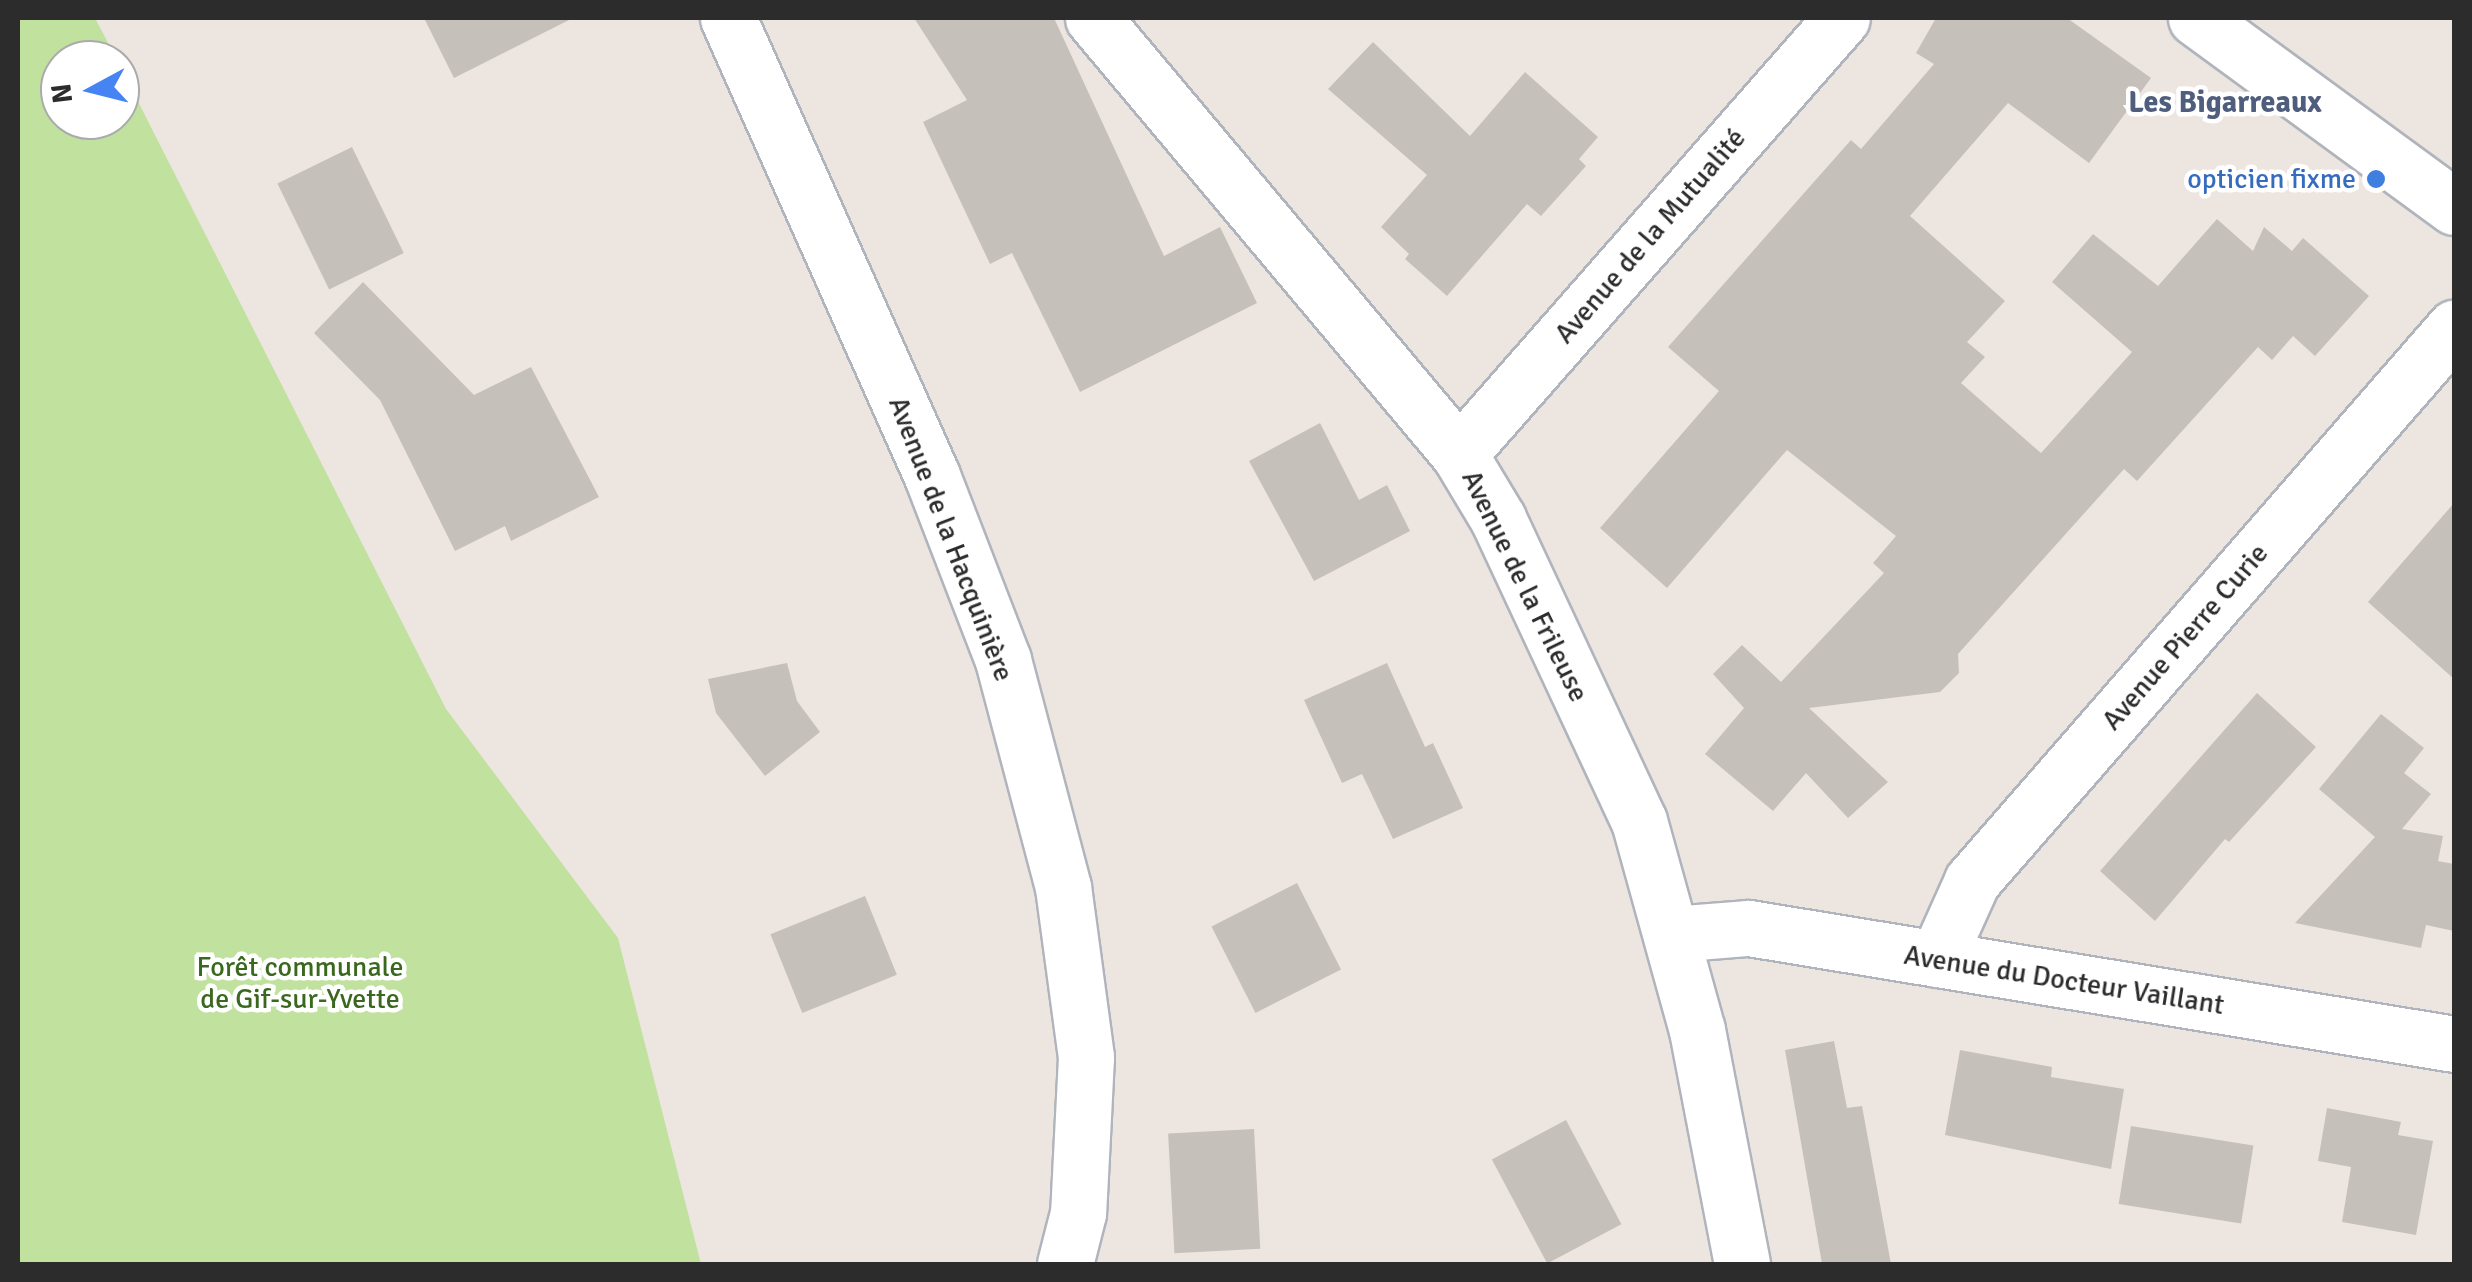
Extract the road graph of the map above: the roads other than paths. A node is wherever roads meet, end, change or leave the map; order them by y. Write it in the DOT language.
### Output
graph roads {
  1 [pos="728,18"];
  2 [pos="1093,18"];
  3 [pos="1842,18"];
  4 [pos="2196,18"];
  5 [pos="2454,207"];
  6 [pos="2454,328"];
  7 [pos="1459,454"];
  8 [pos="1672,934"];
  9 [pos="1936,959"];
  10 [pos="2454,1044"];
  11 [pos="1065,1264"];
  12 [pos="1742,1264"];
  1 -- 11 [label="street, Avenue de la Hacquinière"];
  2 -- 7 [label="street, Avenue de la Frileuse"];
  3 -- 7 [label="street, Avenue de la Mutualité"];
  4 -- 5 [label="street"];
  6 -- 9 [label="street, Avenue Pierre Curie"];
  7 -- 8 [label="street, Avenue de la Frileuse"];
  8 -- 9 [label="street, Avenue du Docteur Vaillant"];
  8 -- 12 [label="street, Avenue de la Frileuse"];
  9 -- 10 [label="street, Avenue du Docteur Vaillant"];
}
